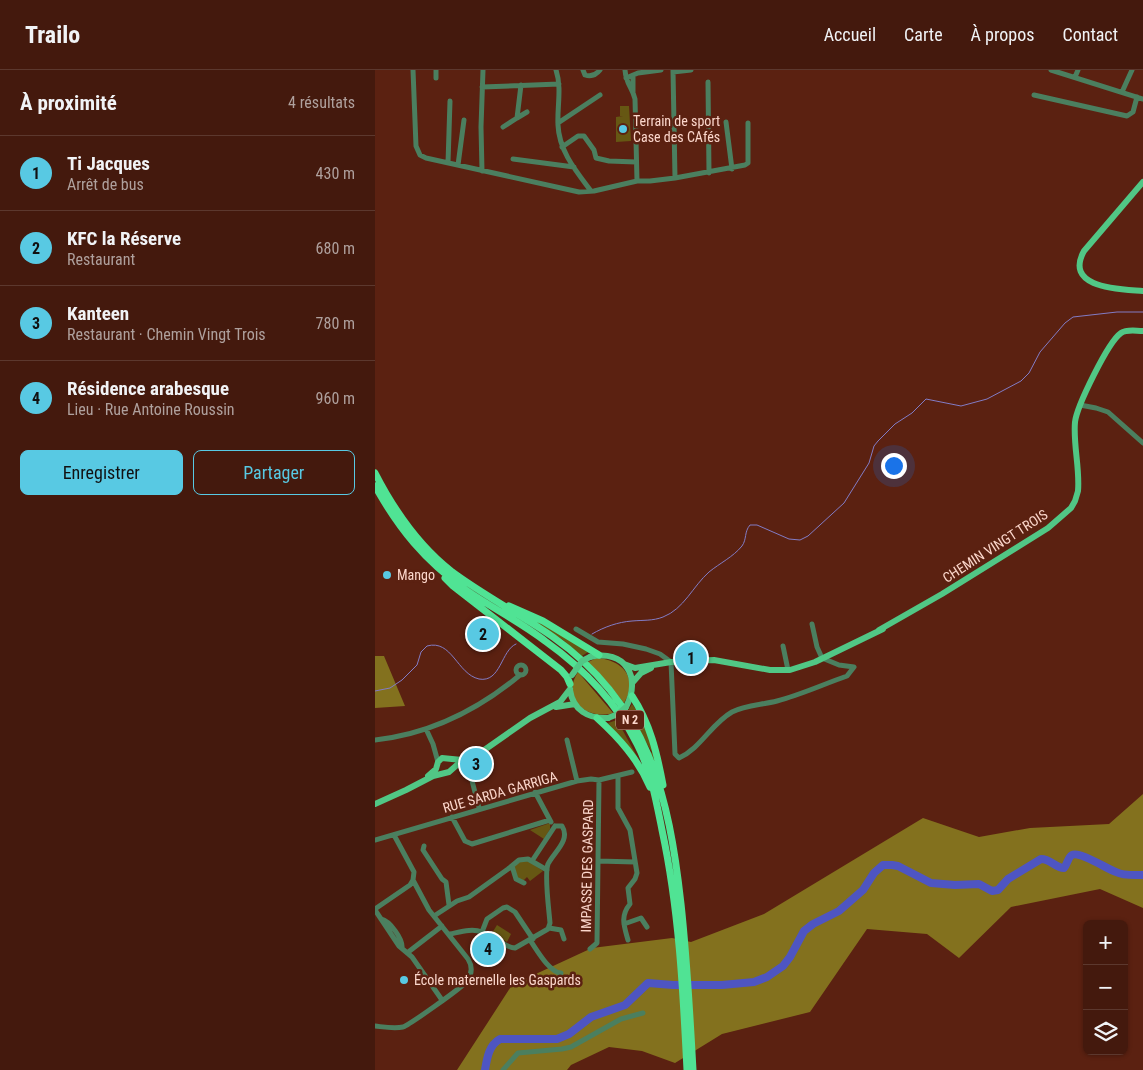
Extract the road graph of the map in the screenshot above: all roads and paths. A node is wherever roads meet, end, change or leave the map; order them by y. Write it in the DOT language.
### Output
graph roads {
  1 [pos="413,70"];
  2 [pos="436,70"];
  3 [pos="483,70"];
  4 [pos="556,70"];
  5 [pos="583,70"];
  6 [pos="600,70"];
  7 [pos="625,70"];
  8 [pos="661,70"];
  9 [pos="691,70"];
  10 [pos="1051,70"];
  11 [pos="1078,70"];
  12 [pos="1132,70"];
  13 [pos="642,71"];
  14 [pos="673,71"];
  15 [pos="1057,71"];
  16 [pos="633,75"];
  17 [pos="1075,77"];
  18 [pos="436,78"];
  19 [pos="625,78"];
  20 [pos="708,82"];
  21 [pos="559,84"];
  22 [pos="521,85"];
  23 [pos="482,87"];
  24 [pos="1122,92"];
  25 [pos="633,94"];
  26 [pos="1034,95"];
  27 [pos="600,96"];
  28 [pos="1137,97"];
  29 [pos="1143,99"];
  30 [pos="450,101"];
  31 [pos="527,112"];
  32 [pos="517,118"];
  33 [pos="464,120"];
  34 [pos="726,122"];
  35 [pos="558,123"];
  36 [pos="748,123"];
  37 [pos="503,127"];
  38 [pos="562,147"];
  39 [pos="513,159"];
  40 [pos="448,162"];
  41 [pos="636,162"];
  42 [pos="458,165"];
  43 [pos="574,167"];
  44 [pos="732,169"];
  45 [pos="482,171"];
  46 [pos="709,173"];
  47 [pos="675,178"];
  48 [pos="637,181"];
  49 [pos="1143,182"];
  50 [pos="591,191"];
  51 [pos="1143,291"];
  52 [pos="1143,332"];
  53 [pos="1080,405"];
  54 [pos="1143,443"];
  55 [pos="375,473"];
  56 [pos="375,486"];
  57 [pos="436,566"];
  58 [pos="489,597"];
  59 [pos="812,624"];
  60 [pos="576,629"];
  61 [pos="783,646"];
  62 [pos="599,655"];
  63 [pos="822,658"];
  64 [pos="671,662"];
  65 [pos="624,664"];
  66 [pos="661,664"];
  67 [pos="788,670"];
  68 [pos="520,675"];
  69 [pos="633,682"];
  70 [pos="570,686"];
  71 [pos="632,696"];
  72 [pos="575,704"];
  73 [pos="549,709"];
  74 [pos="597,718"];
  75 [pos="426,729"];
  76 [pos="375,740"];
  77 [pos="567,740"];
  78 [pos="433,744"];
  79 [pos="448,759"];
  80 [pos="465,760"];
  81 [pos="438,764"];
  82 [pos="469,769"];
  83 [pos="448,771"];
  84 [pos="632,772"];
  85 [pos="618,776"];
  86 [pos="426,779"];
  87 [pos="599,780"];
  88 [pos="577,781"];
  89 [pos="535,792"];
  90 [pos="375,804"];
  91 [pos="479,808"];
  92 [pos="659,815"];
  93 [pos="452,817"];
  94 [pos="550,820"];
  95 [pos="555,826"];
  96 [pos="394,835"];
  97 [pos="375,840"];
  98 [pos="424,846"];
  99 [pos="675,852"];
  100 [pos="532,861"];
  101 [pos="599,861"];
  102 [pos="635,862"];
  103 [pos="512,866"];
  104 [pos="547,870"];
  105 [pos="413,880"];
  106 [pos="524,883"];
  107 [pos="677,901"];
  108 [pos="449,906"];
  109 [pos="375,910"];
  110 [pos="434,916"];
  111 [pos="623,924"];
  112 [pos="442,926"];
  113 [pos="647,927"];
  114 [pos="549,928"];
  115 [pos="482,932"];
  116 [pos="450,934"];
  117 [pos="564,938"];
  118 [pos="531,939"];
  119 [pos="629,940"];
  120 [pos="590,949"];
  121 [pos="407,953"];
  122 [pos="561,973"];
  123 [pos="442,1000"];
  124 [pos="643,1013"];
  125 [pos="375,1026"];
  126 [pos="503,1070"];
  127 [pos="687,1070"];
  128 [pos="693,1070"];
  1 -- 40 [label="street"];
  2 -- 18 [label="street"];
  3 -- 23 [label="street"];
  4 -- 21 [label="street"];
  5 -- 6 [label="street"];
  7 -- 19 [label="street"];
  8 -- 13 [label="street"];
  9 -- 14 [label="street"];
  10 -- 15 [label="street"];
  11 -- 17 [label="street"];
  12 -- 24 [label="street"];
  13 -- 16 [label="street"];
  14 -- 47 [label="street"];
  15 -- 17 [label="street"];
  16 -- 19 [label="street"];
  16 -- 25 [label="street"];
  17 -- 24 [label="street"];
  19 -- 25 [label="street"];
  20 -- 46 [label="street"];
  21 -- 22 [label="street"];
  21 -- 35 [label="street"];
  22 -- 23 [label="street"];
  22 -- 32 [label="street"];
  23 -- 45 [label="street"];
  24 -- 28 [label="street"];
  25 -- 41 [label="street"];
  26 -- 28 [label="street"];
  27 -- 35 [label="street"];
  28 -- 29 [label="street"];
  30 -- 40 [label="street"];
  31 -- 32 [label="street"];
  32 -- 37 [label="street"];
  33 -- 42 [label="street"];
  34 -- 44 [label="street"];
  35 -- 38 [label="street"];
  36 -- 44 [label="street"];
  38 -- 41 [label="street"];
  38 -- 43 [label="street"];
  39 -- 43 [label="street"];
  40 -- 42 [label="street"];
  41 -- 48 [label="street"];
  42 -- 45 [label="street"];
  43 -- 50 [label="street"];
  44 -- 46 [label="street"];
  45 -- 50 [label="street"];
  46 -- 47 [label="street"];
  47 -- 48 [label="street"];
  48 -- 50 [label="street"];
  49 -- 51 [label="main road"];
  52 -- 53 [label="main road, CHEMIN VINGT TROIS"];
  53 -- 54 [label="street"];
  53 -- 63 [label="main road, CHEMIN VINGT TROIS"];
  55 -- 58 [label="highway, N 2"];
  56 -- 57 [label="highway, N 2"];
  57 -- 70 [label="highway"];
  57 -- 92 [label="highway, N 2"];
  58 -- 62 [label="highway"];
  58 -- 99 [label="highway, N 2"];
  59 -- 63 [label="street"];
  60 -- 64 [label="street"];
  61 -- 67 [label="street"];
  62 -- 65 [label="main road"];
  62 -- 70 [label="main road, bridge"];
  63 -- 64 [label="street"];
  63 -- 67 [label="main road, CHEMIN VINGT TROIS"];
  64 -- 66 [label="main road, CHEMIN VINGT TROIS"];
  64 -- 67 [label="main road, CHEMIN VINGT TROIS"];
  65 -- 66 [label="main road, CHEMIN VINGT TROIS"];
  65 -- 69 [label="main road"];
  66 -- 69 [label="main road, CHEMIN VINGT TROIS"];
  68 -- 75 [label="street"];
  69 -- 71 [label="main road"];
  70 -- 72 [label="main road"];
  70 -- 73 [label="main road"];
  71 -- 74 [label="main road, bridge"];
  71 -- 99 [label="highway"];
  72 -- 73 [label="main road"];
  72 -- 74 [label="main road"];
  73 -- 80 [label="main road"];
  74 -- 92 [label="highway"];
  75 -- 76 [label="street"];
  75 -- 78 [label="street"];
  77 -- 88 [label="street"];
  78 -- 79 [label="street"];
  78 -- 81 [label="street"];
  79 -- 80 [label="main road"];
  79 -- 81 [label="main road"];
  79 -- 83 [label="main road"];
  80 -- 83 [label="main road"];
  81 -- 83 [label="main road"];
  81 -- 86 [label="main road"];
  82 -- 91 [label="street"];
  83 -- 86 [label="main road"];
  84 -- 85 [label="street, RUE SARDA GARRIGA"];
  85 -- 87 [label="street, RUE SARDA GARRIGA"];
  85 -- 102 [label="street"];
  86 -- 90 [label="main road"];
  87 -- 88 [label="street, RUE SARDA GARRIGA"];
  87 -- 101 [label="street, IMPASSE DES GASPARD"];
  88 -- 89 [label="street, RUE SARDA GARRIGA"];
  89 -- 91 [label="street, RUE SARDA GARRIGA"];
  89 -- 94 [label="street"];
  91 -- 93 [label="street, RUE SARDA GARRIGA"];
  92 -- 107 [label="highway, N 2"];
  93 -- 94 [label="street"];
  93 -- 96 [label="street, RUE SARDA GARRIGA"];
  94 -- 95 [label="street"];
  95 -- 100 [label="street"];
  95 -- 104 [label="street"];
  96 -- 97 [label="street, RUE SARDA GARRIGA"];
  96 -- 105 [label="street"];
  98 -- 108 [label="street"];
  99 -- 107 [label="highway, N 2"];
  100 -- 103 [label="street"];
  100 -- 104 [label="street"];
  101 -- 102 [label="street"];
  101 -- 120 [label="street, IMPASSE DES GASPARD"];
  102 -- 111 [label="street"];
  103 -- 106 [label="street"];
  103 -- 108 [label="street"];
  104 -- 114 [label="street"];
  105 -- 109 [label="street"];
  105 -- 110 [label="street"];
  107 -- 127 [label="highway, N 2"];
  107 -- 128 [label="highway, N 2"];
  108 -- 110 [label="street"];
  109 -- 121 [label="street"];
  110 -- 112 [label="street"];
  111 -- 113 [label="street"];
  111 -- 119 [label="street"];
  112 -- 116 [label="street"];
  112 -- 121 [label="street"];
  114 -- 117 [label="street"];
  114 -- 118 [label="street"];
  115 -- 116 [label="street"];
  115 -- 118 [label="street"];
  115 -- 118 [label="street"];
  116 -- 123 [label="street"];
  118 -- 122 [label="street"];
  121 -- 123 [label="street"];
  123 -- 125 [label="street"];
  124 -- 126 [label="street"];
}
